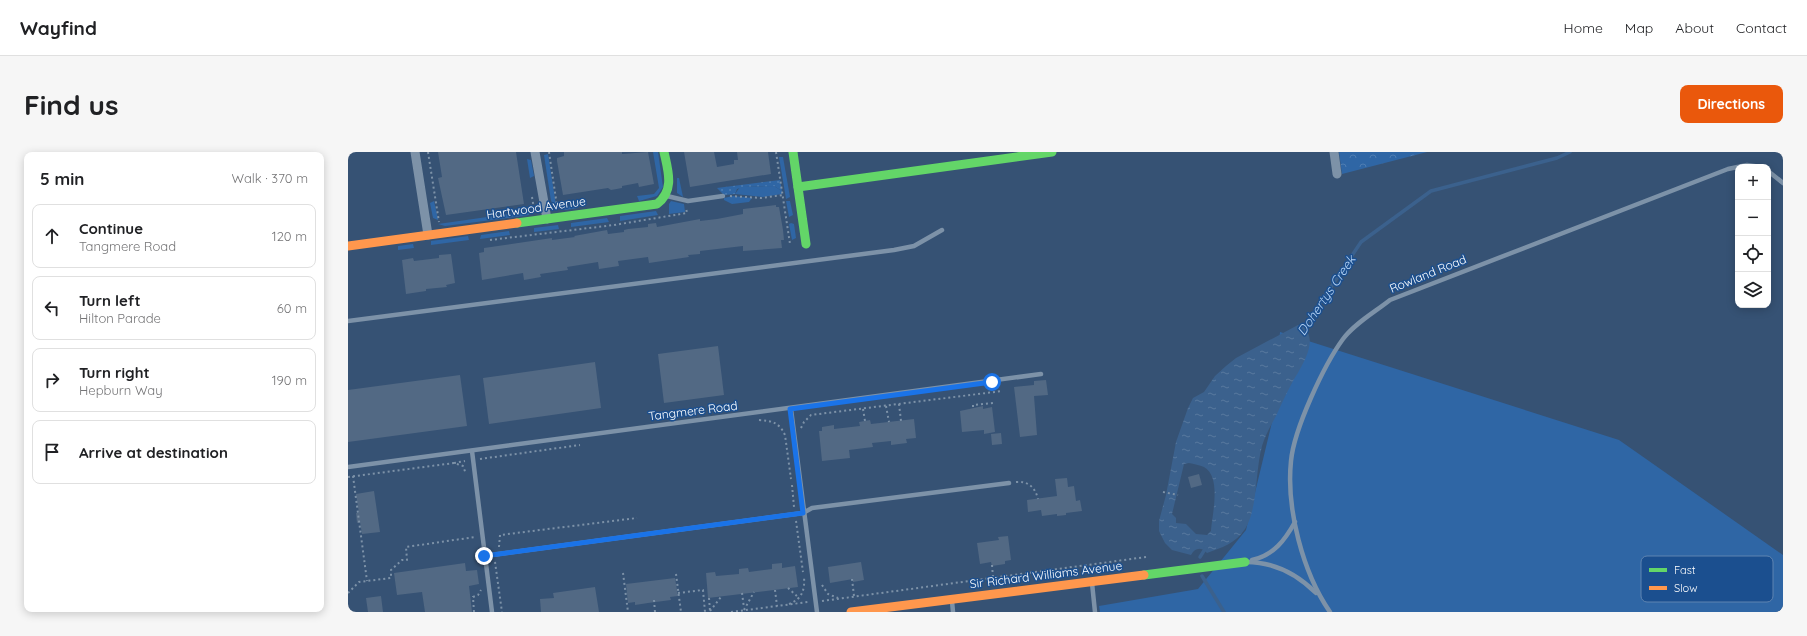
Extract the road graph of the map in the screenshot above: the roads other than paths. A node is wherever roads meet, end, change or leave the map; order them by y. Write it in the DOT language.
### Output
graph roads {
  1 [pos="415,152"];
  2 [pos="535,152"];
  3 [pos="664,152"];
  4 [pos="792,152"];
  5 [pos="1052,152"];
  6 [pos="1334,152"];
  7 [pos="1735,168"];
  8 [pos="1771,173"];
  9 [pos="1337,174"];
  10 [pos="1783,183"];
  11 [pos="798,187"];
  12 [pos="667,196"];
  13 [pos="723,196"];
  14 [pos="547,219"];
  15 [pos="942,230"];
  16 [pos="428,235"];
  17 [pos="806,244"];
  18 [pos="348,246"];
  19 [pos="348,321"];
  20 [pos="1041,374"];
  21 [pos="790,409"];
  22 [pos="472,451"];
  23 [pos="348,467"];
  24 [pos="1009,483"];
  25 [pos="803,513"];
  26 [pos="1295,522"];
  27 [pos="484,556"];
  28 [pos="1245,562"];
  29 [pos="1091,581"];
  30 [pos="1319,596"];
  31 [pos="952,599"];
  32 [pos="492,612"];
  33 [pos="817,612"];
  34 [pos="851,612"];
  35 [pos="953,612"];
  36 [pos="1095,612"];
  37 [pos="1330,612"];
  1 -- 16 [label="street"];
  2 -- 14 [label="street"];
  3 -- 12 [label="street"];
  4 -- 11 [label="street"];
  5 -- 11 [label="street"];
  6 -- 9 [label="street"];
  7 -- 26 [label="lane, Rowland Road"];
  8 -- 10 [label="lane"];
  11 -- 17 [label="street"];
  12 -- 13 [label="lane"];
  12 -- 14 [label="street, Hartwood Avenue"];
  14 -- 16 [label="street, Hartwood Avenue"];
  15 -- 19 [label="lane"];
  16 -- 18 [label="street, Hartwood Avenue"];
  20 -- 21 [label="lane, Tangmere Road"];
  21 -- 22 [label="lane, Tangmere Road"];
  21 -- 25 [label="lane"];
  22 -- 23 [label="lane, Tangmere Road"];
  22 -- 27 [label="lane"];
  24 -- 25 [label="lane"];
  25 -- 27 [label="lane"];
  25 -- 33 [label="lane"];
  26 -- 28 [label="lane"];
  26 -- 30 [label="lane, Rowland Road"];
  27 -- 32 [label="lane"];
  28 -- 29 [label="street, Sir Richard Williams Avenue"];
  28 -- 30 [label="lane"];
  29 -- 31 [label="street, Sir Richard Williams Avenue"];
  29 -- 36 [label="lane"];
  30 -- 37 [label="lane, Rowland Road"];
  31 -- 34 [label="street, Sir Richard Williams Avenue"];
  31 -- 35 [label="lane"];
}
